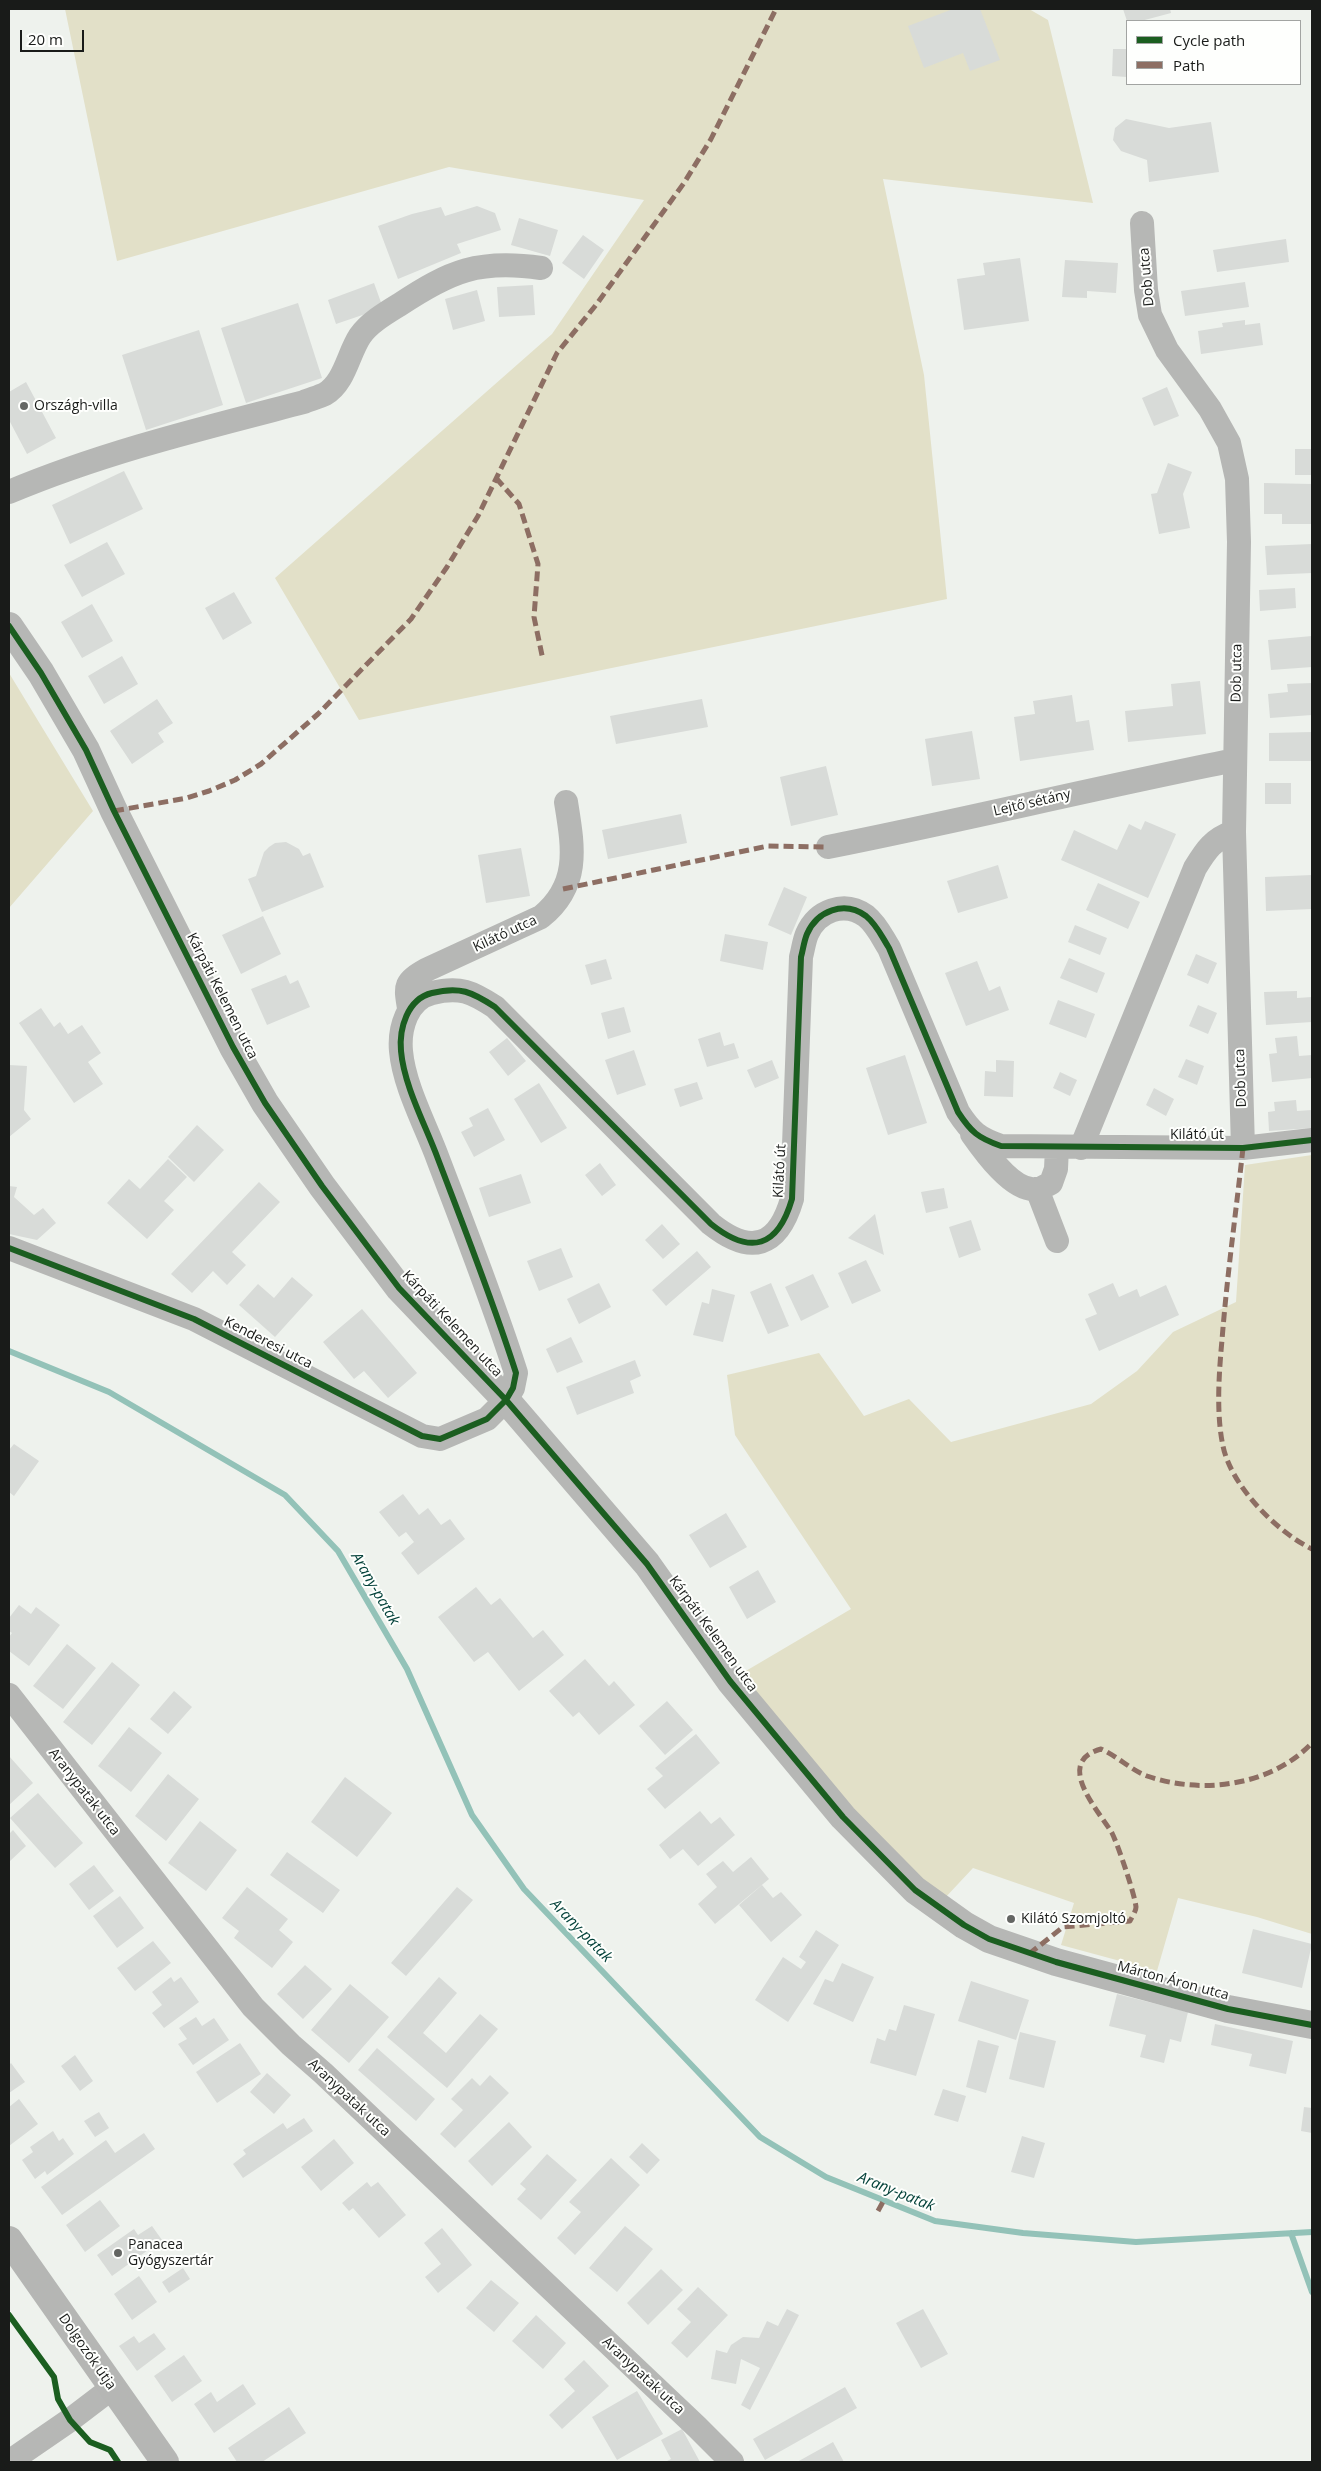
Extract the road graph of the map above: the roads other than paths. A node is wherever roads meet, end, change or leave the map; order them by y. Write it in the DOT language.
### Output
graph roads {
  1 [pos="1142,223"];
  2 [pos="541,268"];
  3 [pos="9,492"];
  4 [pos="9,626"];
  5 [pos="1235,760"];
  6 [pos="566,802"];
  7 [pos="1234,832"];
  8 [pos="828,847"];
  9 [pos="409,1008"];
  10 [pos="970,1130"];
  11 [pos="1312,1140"];
  12 [pos="1057,1147"];
  13 [pos="1081,1148"];
  14 [pos="1243,1148"];
  15 [pos="1037,1189"];
  16 [pos="1057,1241"];
  17 [pos="9,1248"];
  18 [pos="506,1400"];
  19 [pos="9,1695"];
  20 [pos="1029,1954"];
  21 [pos="1312,2025"];
  22 [pos="9,2240"];
  23 [pos="112,2388"];
  24 [pos="9,2462"];
  25 [pos="165,2462"];
  26 [pos="732,2462"];
  1 -- 5 [label="street, Dob utca"];
  2 -- 3 [label="street"];
  4 -- 18 [label="street, Kárpáti Kelemen utca"];
  5 -- 7 [label="street, Dob utca"];
  5 -- 8 [label="street, Lejtő sétány"];
  6 -- 9 [label="street, Kilátó utca"];
  7 -- 13 [label="street"];
  7 -- 14 [label="street, Dob utca"];
  9 -- 10 [label="street, Kilátó út"];
  9 -- 18 [label="street"];
  10 -- 12 [label="street, Kilátó út"];
  10 -- 15 [label="street"];
  11 -- 14 [label="street, Kilátó út"];
  12 -- 13 [label="street, Kilátó út"];
  12 -- 15 [label="street"];
  13 -- 14 [label="street, Kilátó út"];
  15 -- 16 [label="street"];
  17 -- 18 [label="street, Kenderesi utca"];
  18 -- 20 [label="street, Kárpáti Kelemen utca"];
  19 -- 26 [label="street, Aranypatak utca"];
  20 -- 21 [label="street, Márton Áron utca"];
  22 -- 23 [label="main road, Dolgozók útja"];
  23 -- 24 [label="street"];
  23 -- 25 [label="main road, Dolgozók útja"];
}
